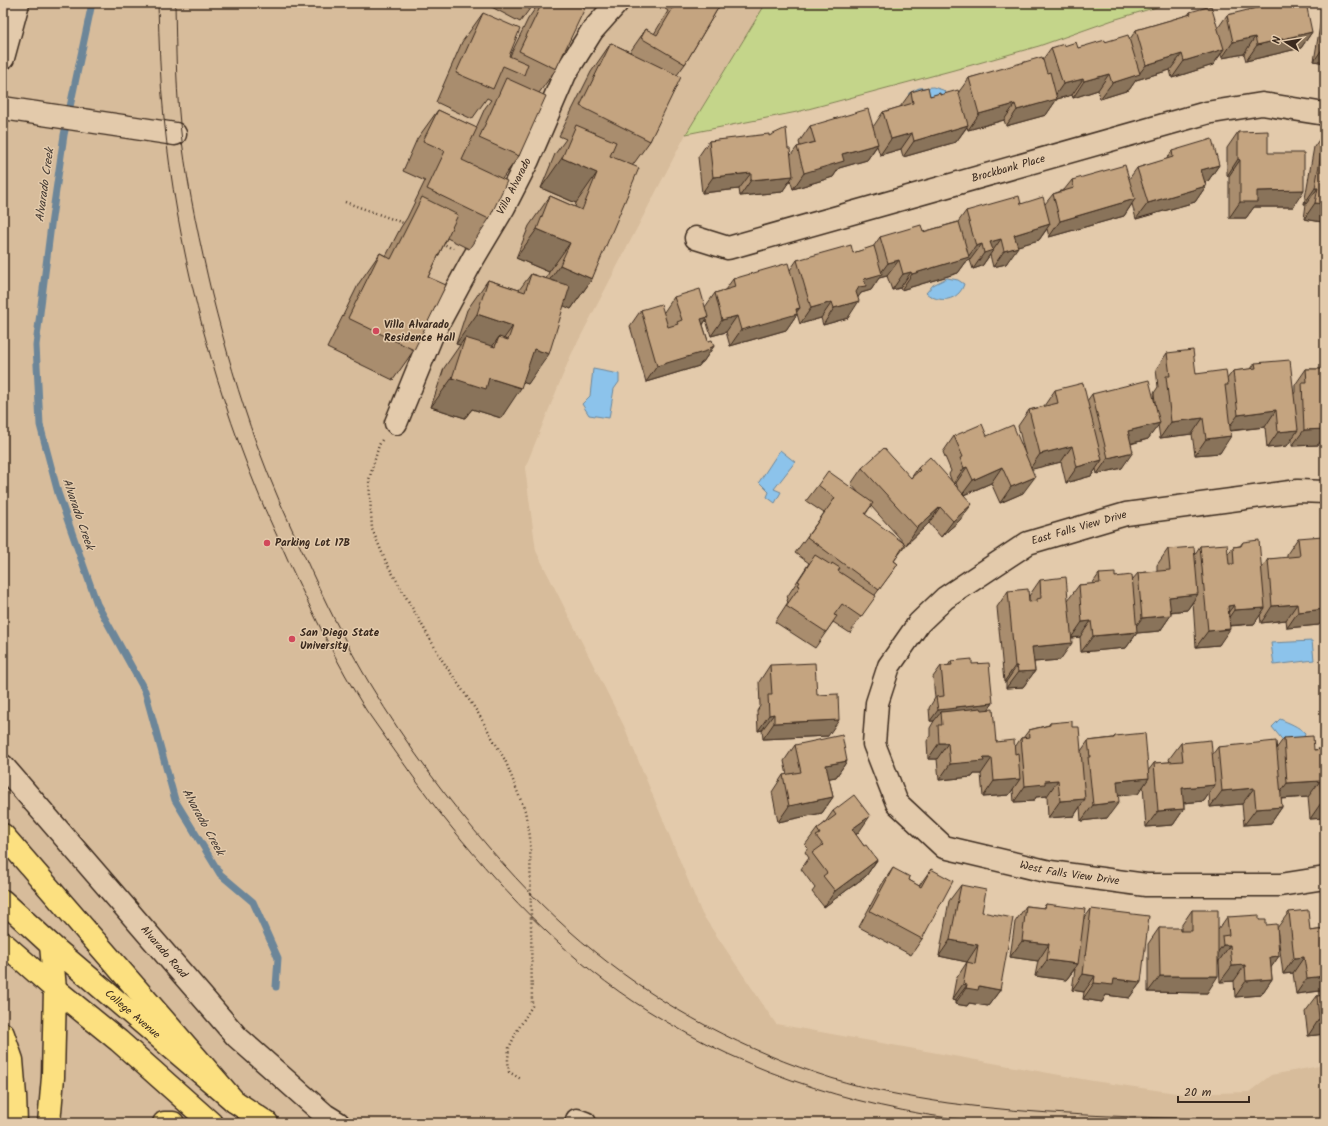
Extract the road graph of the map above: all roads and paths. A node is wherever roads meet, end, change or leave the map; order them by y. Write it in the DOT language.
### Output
graph roads {
  1 [pos="18,3"];
  2 [pos="617,3"];
  3 [pos="3,58"];
  4 [pos="3,108"];
  5 [pos="1325,114"];
  6 [pos="175,134"];
  7 [pos="346,202"];
  8 [pos="407,224"];
  9 [pos="696,238"];
  10 [pos="440,242"];
  11 [pos="473,259"];
  12 [pos="396,423"];
  13 [pos="1325,492"];
  14 [pos="874,744"];
  15 [pos="3,766"];
  16 [pos="3,835"];
  17 [pos="1325,878"];
  18 [pos="3,901"];
  19 [pos="3,943"];
  20 [pos="51,945"];
  21 [pos="55,989"];
  22 [pos="3,1034"];
  23 [pos="521,1078"];
  24 [pos="234,1101"];
  25 [pos="511,1116"];
  26 [pos="16,1123"];
  27 [pos="49,1123"];
  28 [pos="164,1123"];
  29 [pos="173,1123"];
  30 [pos="211,1123"];
  31 [pos="266,1123"];
  32 [pos="338,1123"];
  33 [pos="513,1123"];
  1 -- 3 [label="street"];
  2 -- 11 [label="street, Villa Alvarado"];
  4 -- 6 [label="street"];
  5 -- 9 [label="street, Brockbank Place"];
  7 -- 8 [label="path"];
  10 -- 11 [label="path"];
  11 -- 12 [label="street, Villa Alvarado"];
  12 -- 23 [label="path"];
  13 -- 14 [label="street, East Falls View Drive"];
  14 -- 17 [label="street, West Falls View Drive"];
  15 -- 32 [label="street, Alvarado Road"];
  16 -- 24 [label="main road"];
  18 -- 20 [label="main road, College Avenue"];
  19 -- 21 [label="main road"];
  20 -- 21 [label="main road"];
  20 -- 24 [label="main road, College Avenue"];
  21 -- 27 [label="main road"];
  21 -- 30 [label="main road"];
  22 -- 26 [label="main road"];
  24 -- 31 [label="main road, College Avenue"];
  25 -- 33 [label="path"];
  28 -- 29 [label="main road"];
}
